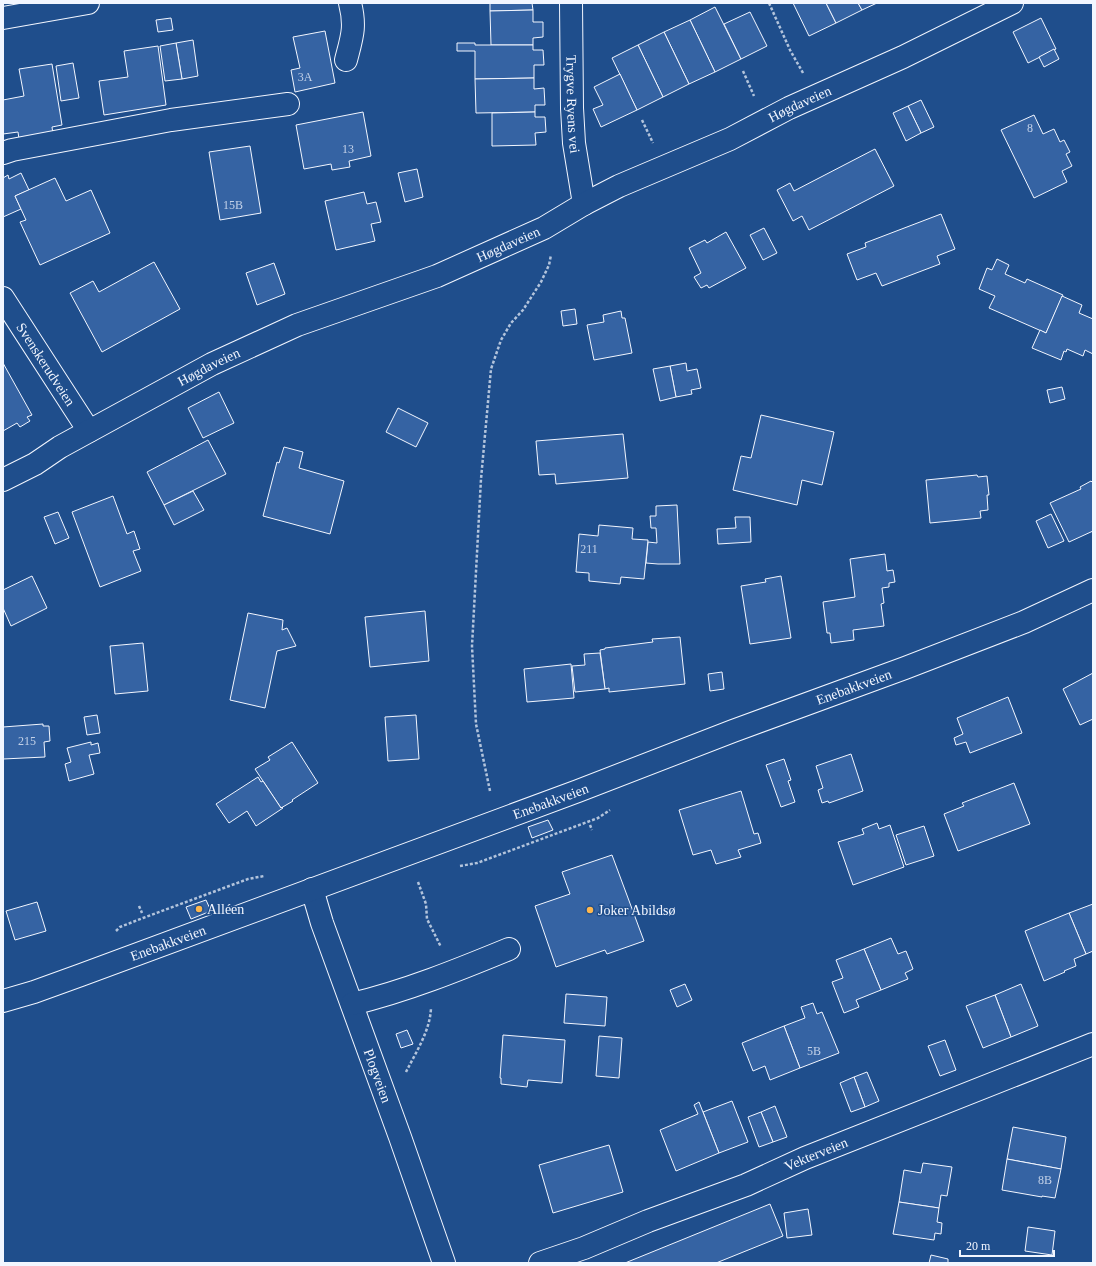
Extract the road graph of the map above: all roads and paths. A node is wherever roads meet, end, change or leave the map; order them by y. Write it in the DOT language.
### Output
graph roads {
  1 [pos="88,3"];
  2 [pos="350,3"];
  3 [pos="572,3"];
  4 [pos="769,3"];
  5 [pos="1012,3"];
  6 [pos="3,18"];
  7 [pos="346,60"];
  8 [pos="743,71"];
  9 [pos="806,78"];
  10 [pos="755,96"];
  11 [pos="288,104"];
  12 [pos="642,120"];
  13 [pos="654,145"];
  14 [pos="3,153"];
  15 [pos="584,204"];
  16 [pos="561,218"];
  17 [pos="3,298"];
  18 [pos="89,432"];
  19 [pos="3,480"];
  20 [pos="1093,590"];
  21 [pos="490,791"];
  22 [pos="590,825"];
  23 [pos="592,830"];
  24 [pos="418,882"];
  25 [pos="312,889"];
  26 [pos="139,906"];
  27 [pos="142,913"];
  28 [pos="509,949"];
  29 [pos="454,972"];
  30 [pos="3,1001"];
  31 [pos="352,1004"];
  32 [pos="431,1007"];
  33 [pos="1093,1044"];
  34 [pos="403,1078"];
  35 [pos="444,1263"];
  36 [pos="540,1263"];
  1 -- 6 [label="street"];
  2 -- 7 [label="street"];
  3 -- 15 [label="street, Trygve Ryens vei"];
  4 -- 9 [label="path"];
  5 -- 15 [label="street, Høgdaveien"];
  8 -- 10 [label="path"];
  11 -- 14 [label="street"];
  12 -- 13 [label="path"];
  15 -- 16 [label="street, Høgdaveien"];
  16 -- 18 [label="street, Høgdaveien"];
  16 -- 21 [label="path"];
  17 -- 18 [label="street, Svenskerudveien"];
  18 -- 19 [label="street, Høgdaveien"];
  20 -- 25 [label="street, Enebakkveien"];
  22 -- 23 [label="path"];
  24 -- 29 [label="path"];
  25 -- 30 [label="street, Enebakkveien"];
  25 -- 31 [label="street, Plogveien"];
  26 -- 27 [label="path"];
  28 -- 29 [label="street"];
  29 -- 31 [label="street"];
  31 -- 35 [label="street, Plogveien"];
  32 -- 34 [label="path"];
  33 -- 36 [label="street, Vekterveien"];
}
